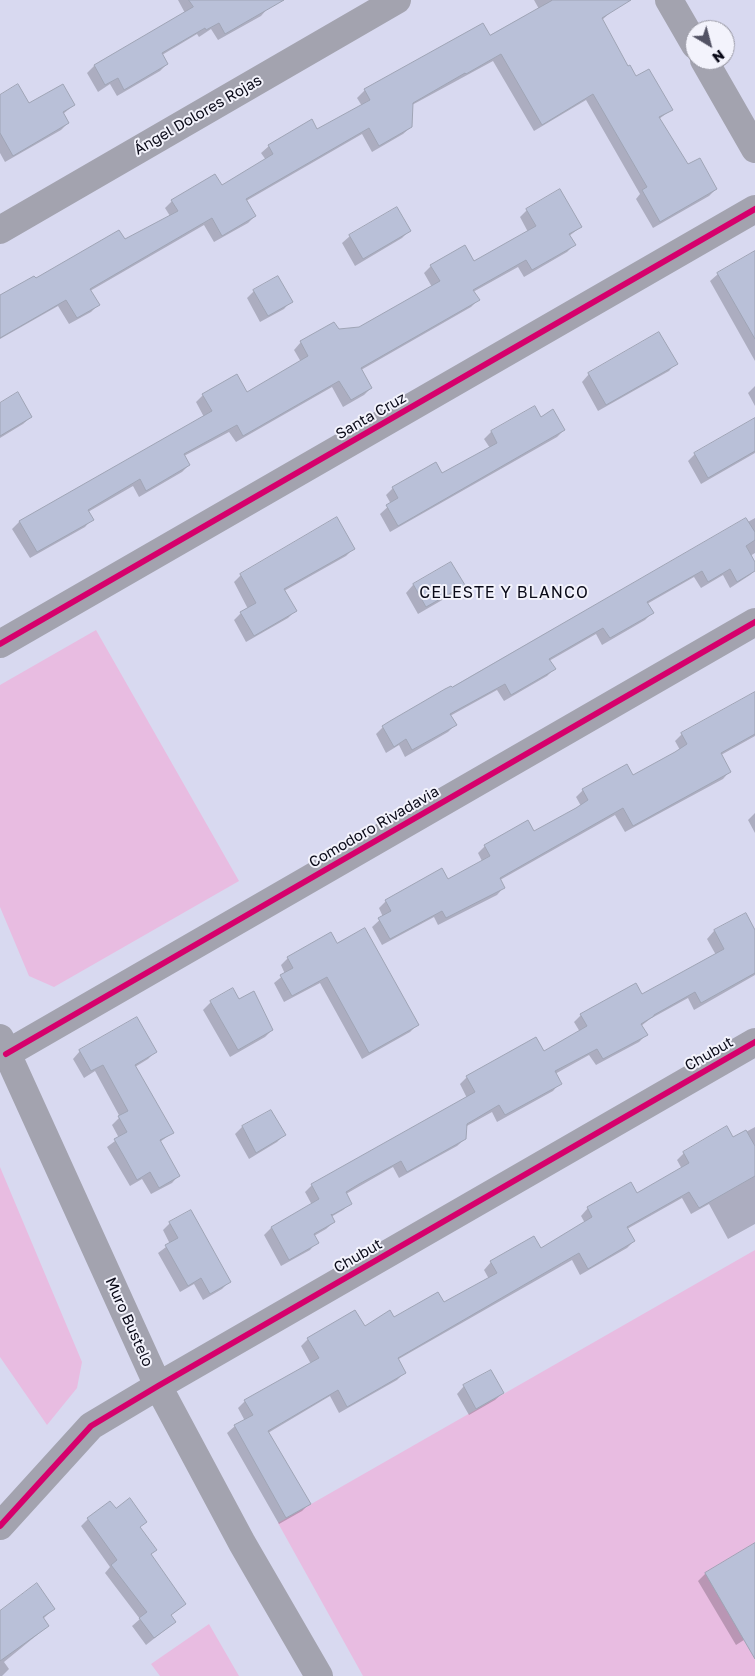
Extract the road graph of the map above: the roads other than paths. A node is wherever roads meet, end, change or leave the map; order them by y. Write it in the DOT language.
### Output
graph roads {
  1 [pos="397,0"];
  2 [pos="669,0"];
  3 [pos="685,28"];
  4 [pos="710,70"];
  5 [pos="755,149"];
  6 [pos="755,209"];
  7 [pos="0,230"];
  8 [pos="755,622"];
  9 [pos="0,644"];
  10 [pos="755,1042"];
  11 [pos="3,1046"];
  12 [pos="158,1386"];
  13 [pos="0,1526"];
  14 [pos="319,1676"];
  1 -- 7 [label="street, Ángel Dolores Rojas"];
  2 -- 3 [label="street"];
  4 -- 5 [label="street"];
  6 -- 9 [label="street, Santa Cruz"];
  8 -- 11 [label="street, Comodoro Rivadavia"];
  10 -- 12 [label="street, Chubut"];
  11 -- 12 [label="street, Muro Bustelo"];
  12 -- 13 [label="street, Chubut"];
  12 -- 14 [label="street, Muro Bustelo"];
}
